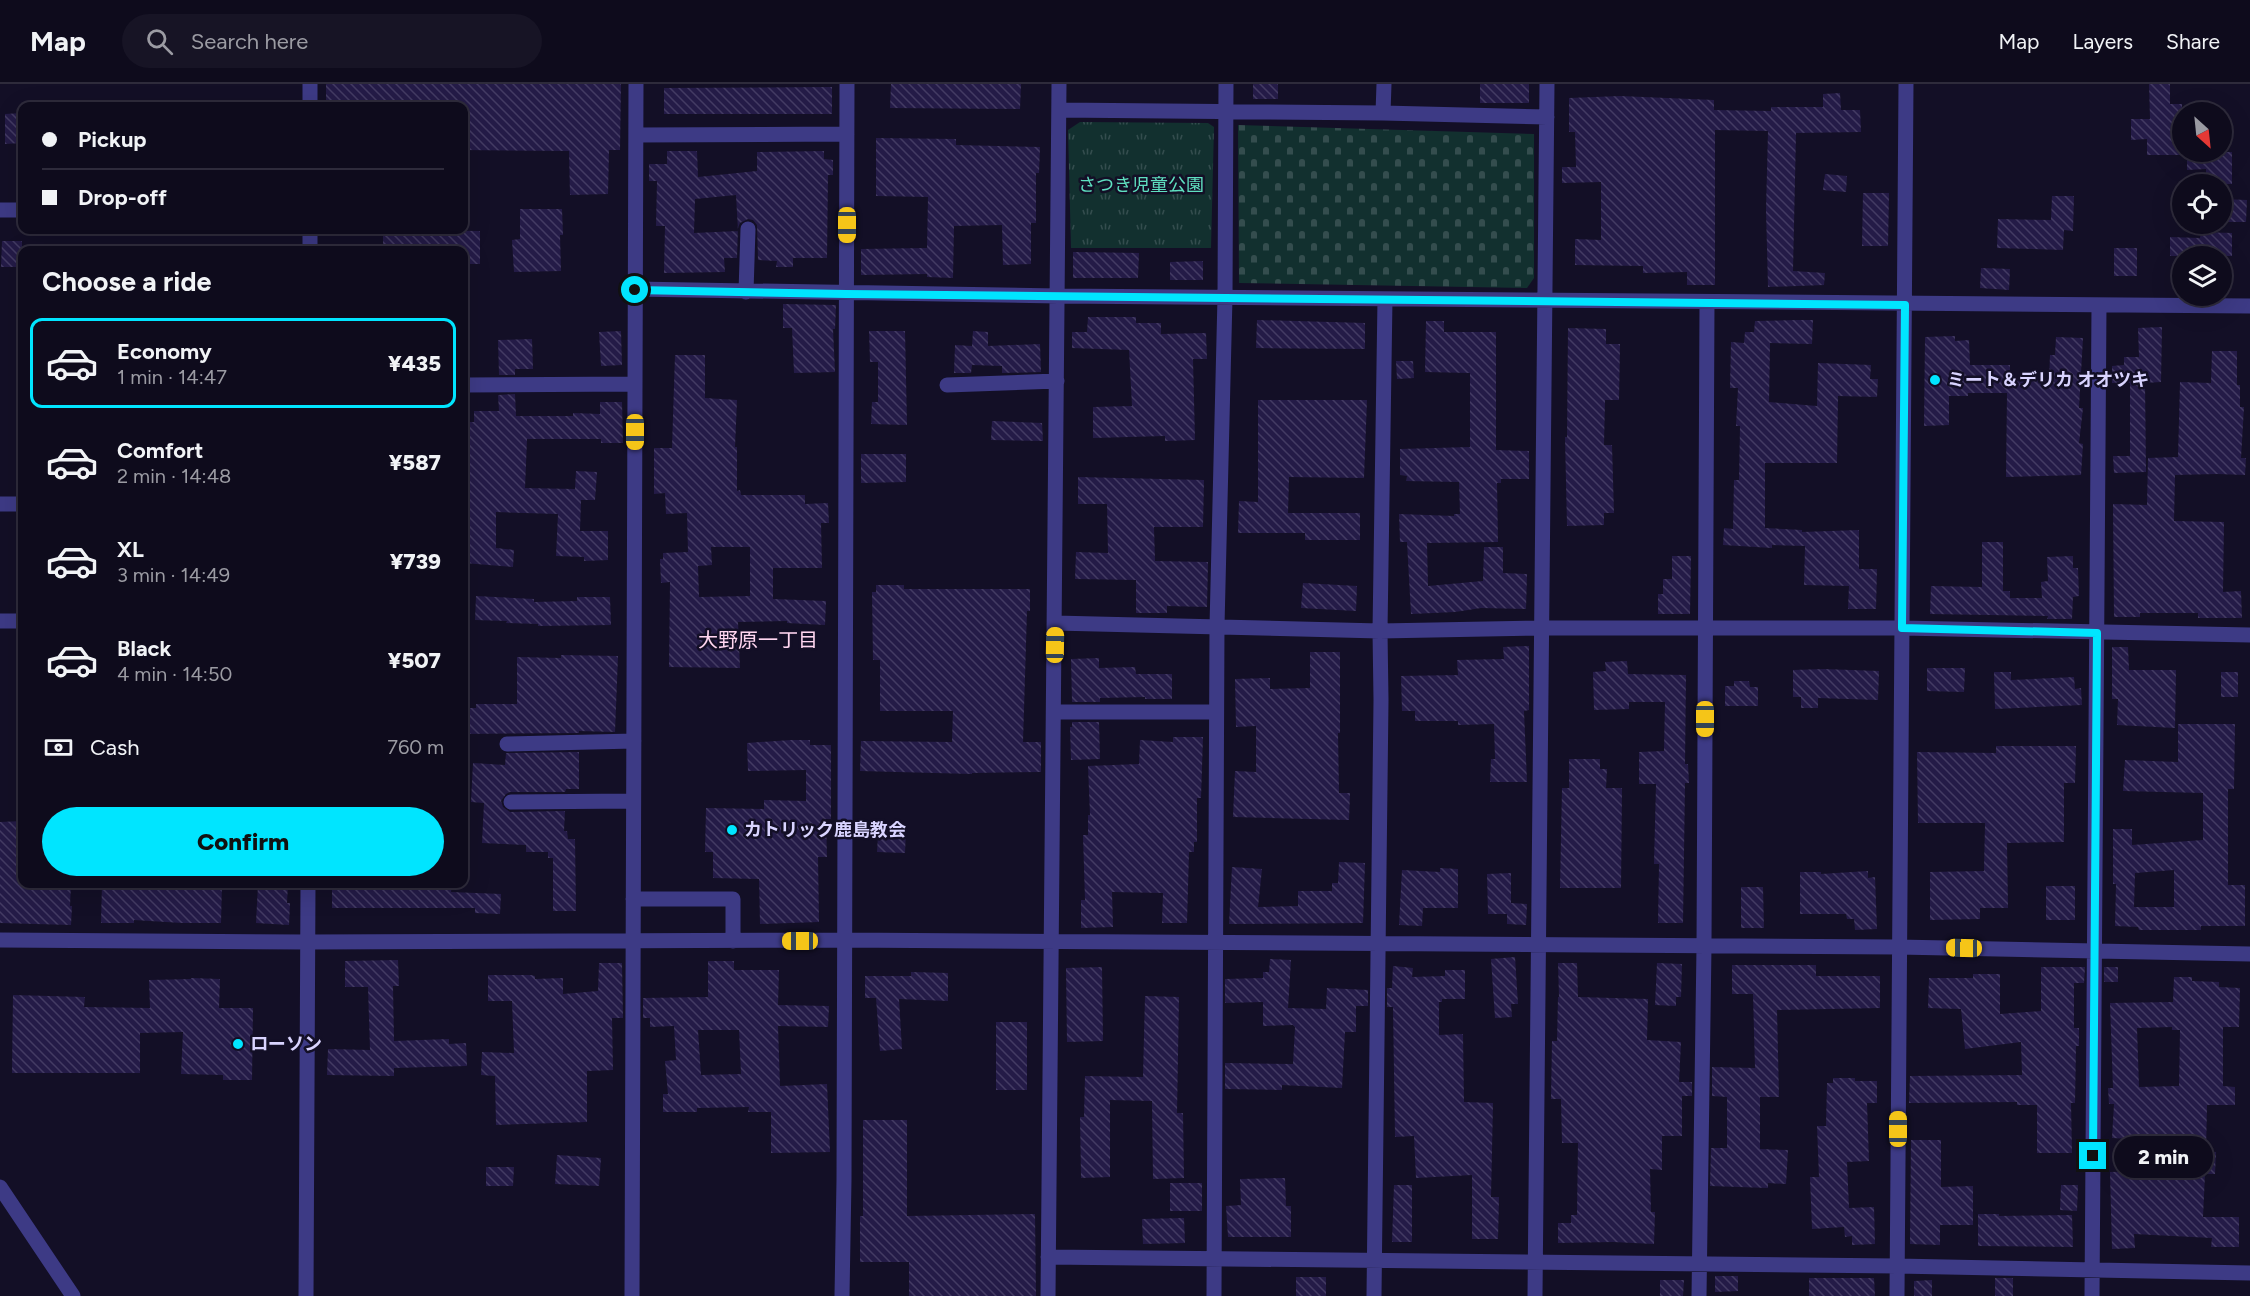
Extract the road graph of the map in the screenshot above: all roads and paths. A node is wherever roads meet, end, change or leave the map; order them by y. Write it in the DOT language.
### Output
graph roads {
  1 [pos="310,84"];
  2 [pos="636,84"];
  3 [pos="847,84"];
  4 [pos="1059,84"];
  5 [pos="1226,84"];
  6 [pos="1384,84"];
  7 [pos="1547,84"];
  8 [pos="1906,84"];
  9 [pos="310,102"];
  10 [pos="1059,110"];
  11 [pos="1226,110"];
  12 [pos="1383,112"];
  13 [pos="1546,117"];
  14 [pos="847,134"];
  15 [pos="636,135"];
  16 [pos="0,210"];
  17 [pos="18,210"];
  18 [pos="748,229"];
  19 [pos="635,290"];
  20 [pos="746,292"];
  21 [pos="846,294"];
  22 [pos="1058,296"];
  23 [pos="1225,297"];
  24 [pos="1385,299"];
  25 [pos="1544,300"];
  26 [pos="1707,303"];
  27 [pos="1905,305"];
  28 [pos="2099,306"];
  29 [pos="2250,306"];
  30 [pos="1057,381"];
  31 [pos="635,384"];
  32 [pos="468,385"];
  33 [pos="947,385"];
  34 [pos="0,504"];
  35 [pos="18,504"];
  36 [pos="0,621"];
  37 [pos="18,621"];
  38 [pos="1055,623"];
  39 [pos="1217,626"];
  40 [pos="1543,628"];
  41 [pos="1706,628"];
  42 [pos="1902,628"];
  43 [pos="1380,631"];
  44 [pos="2097,633"];
  45 [pos="2250,635"];
  46 [pos="1054,712"];
  47 [pos="1216,712"];
  48 [pos="633,741"];
  49 [pos="507,744"];
  50 [pos="633,801"];
  51 [pos="511,802"];
  52 [pos="308,888"];
  53 [pos="633,899"];
  54 [pos="0,940"];
  55 [pos="844,940"];
  56 [pos="733,941"];
  57 [pos="308,942"];
  58 [pos="633,942"];
  59 [pos="1051,943"];
  60 [pos="1214,944"];
  61 [pos="1377,945"];
  62 [pos="1538,945"];
  63 [pos="1704,947"];
  64 [pos="1898,947"];
  65 [pos="2094,950"];
  66 [pos="2250,954"];
  67 [pos="0,1187"];
  68 [pos="1048,1257"];
  69 [pos="1215,1260"];
  70 [pos="1375,1261"];
  71 [pos="1535,1262"];
  72 [pos="1699,1263"];
  73 [pos="1897,1266"];
  74 [pos="2092,1271"];
  75 [pos="2250,1273"];
  76 [pos="73,1296"];
  77 [pos="306,1296"];
  78 [pos="632,1296"];
  79 [pos="842,1296"];
  80 [pos="1048,1296"];
  81 [pos="1214,1296"];
  82 [pos="1374,1296"];
  83 [pos="1535,1296"];
  84 [pos="1699,1296"];
  85 [pos="1897,1296"];
  86 [pos="2092,1296"];
  1 -- 9 [label="street"];
  2 -- 15 [label="street"];
  3 -- 14 [label="street"];
  4 -- 10 [label="street"];
  5 -- 11 [label="street"];
  6 -- 12 [label="street"];
  7 -- 13 [label="street"];
  8 -- 27 [label="street"];
  10 -- 11 [label="street"];
  10 -- 22 [label="street"];
  11 -- 12 [label="street"];
  11 -- 23 [label="street"];
  12 -- 13 [label="street"];
  13 -- 25 [label="street"];
  14 -- 15 [label="street"];
  14 -- 21 [label="street"];
  15 -- 19 [label="street"];
  16 -- 17 [label="street"];
  18 -- 20 [label="street"];
  19 -- 20 [label="street"];
  19 -- 31 [label="street"];
  20 -- 21 [label="street"];
  21 -- 22 [label="street"];
  21 -- 55 [label="street"];
  22 -- 23 [label="street"];
  22 -- 30 [label="street"];
  23 -- 24 [label="street"];
  23 -- 39 [label="street"];
  24 -- 25 [label="street"];
  24 -- 43 [label="street"];
  25 -- 26 [label="street"];
  25 -- 40 [label="street"];
  26 -- 27 [label="street"];
  26 -- 41 [label="street"];
  27 -- 28 [label="street"];
  27 -- 42 [label="street"];
  28 -- 29 [label="street"];
  28 -- 44 [label="street"];
  30 -- 33 [label="street"];
  30 -- 38 [label="street"];
  31 -- 32 [label="street"];
  31 -- 48 [label="street"];
  34 -- 35 [label="street"];
  36 -- 37 [label="street"];
  38 -- 39 [label="street"];
  38 -- 46 [label="street"];
  39 -- 43 [label="street"];
  39 -- 47 [label="street"];
  40 -- 41 [label="street"];
  40 -- 43 [label="street"];
  40 -- 62 [label="street"];
  41 -- 42 [label="street"];
  41 -- 63 [label="street"];
  42 -- 44 [label="street"];
  42 -- 64 [label="street"];
  43 -- 61 [label="street"];
  44 -- 45 [label="street"];
  44 -- 65 [label="street"];
  46 -- 47 [label="street"];
  46 -- 59 [label="street"];
  47 -- 60 [label="street"];
  48 -- 49 [label="street"];
  48 -- 50 [label="street"];
  50 -- 51 [label="street"];
  50 -- 53 [label="street"];
  52 -- 57 [label="street"];
  53 -- 56 [label="street"];
  53 -- 58 [label="street"];
  54 -- 57 [label="street"];
  55 -- 56 [label="street"];
  55 -- 59 [label="street"];
  55 -- 79 [label="street"];
  56 -- 58 [label="street"];
  57 -- 58 [label="street"];
  57 -- 77 [label="street"];
  58 -- 78 [label="street"];
  59 -- 60 [label="street"];
  59 -- 68 [label="street"];
  60 -- 61 [label="street"];
  60 -- 69 [label="street"];
  61 -- 62 [label="street"];
  61 -- 70 [label="street"];
  62 -- 63 [label="street"];
  62 -- 71 [label="street"];
  63 -- 64 [label="street"];
  63 -- 72 [label="street"];
  64 -- 65 [label="street"];
  64 -- 73 [label="street"];
  65 -- 66 [label="street"];
  65 -- 74 [label="street"];
  67 -- 76 [label="street"];
  68 -- 69 [label="street"];
  68 -- 80 [label="street"];
  69 -- 70 [label="street"];
  69 -- 81 [label="street"];
  70 -- 71 [label="street"];
  70 -- 82 [label="street"];
  71 -- 72 [label="street"];
  71 -- 83 [label="street"];
  72 -- 73 [label="street"];
  72 -- 84 [label="street"];
  73 -- 74 [label="street"];
  73 -- 85 [label="street"];
  74 -- 75 [label="street"];
  74 -- 86 [label="street"];
}
